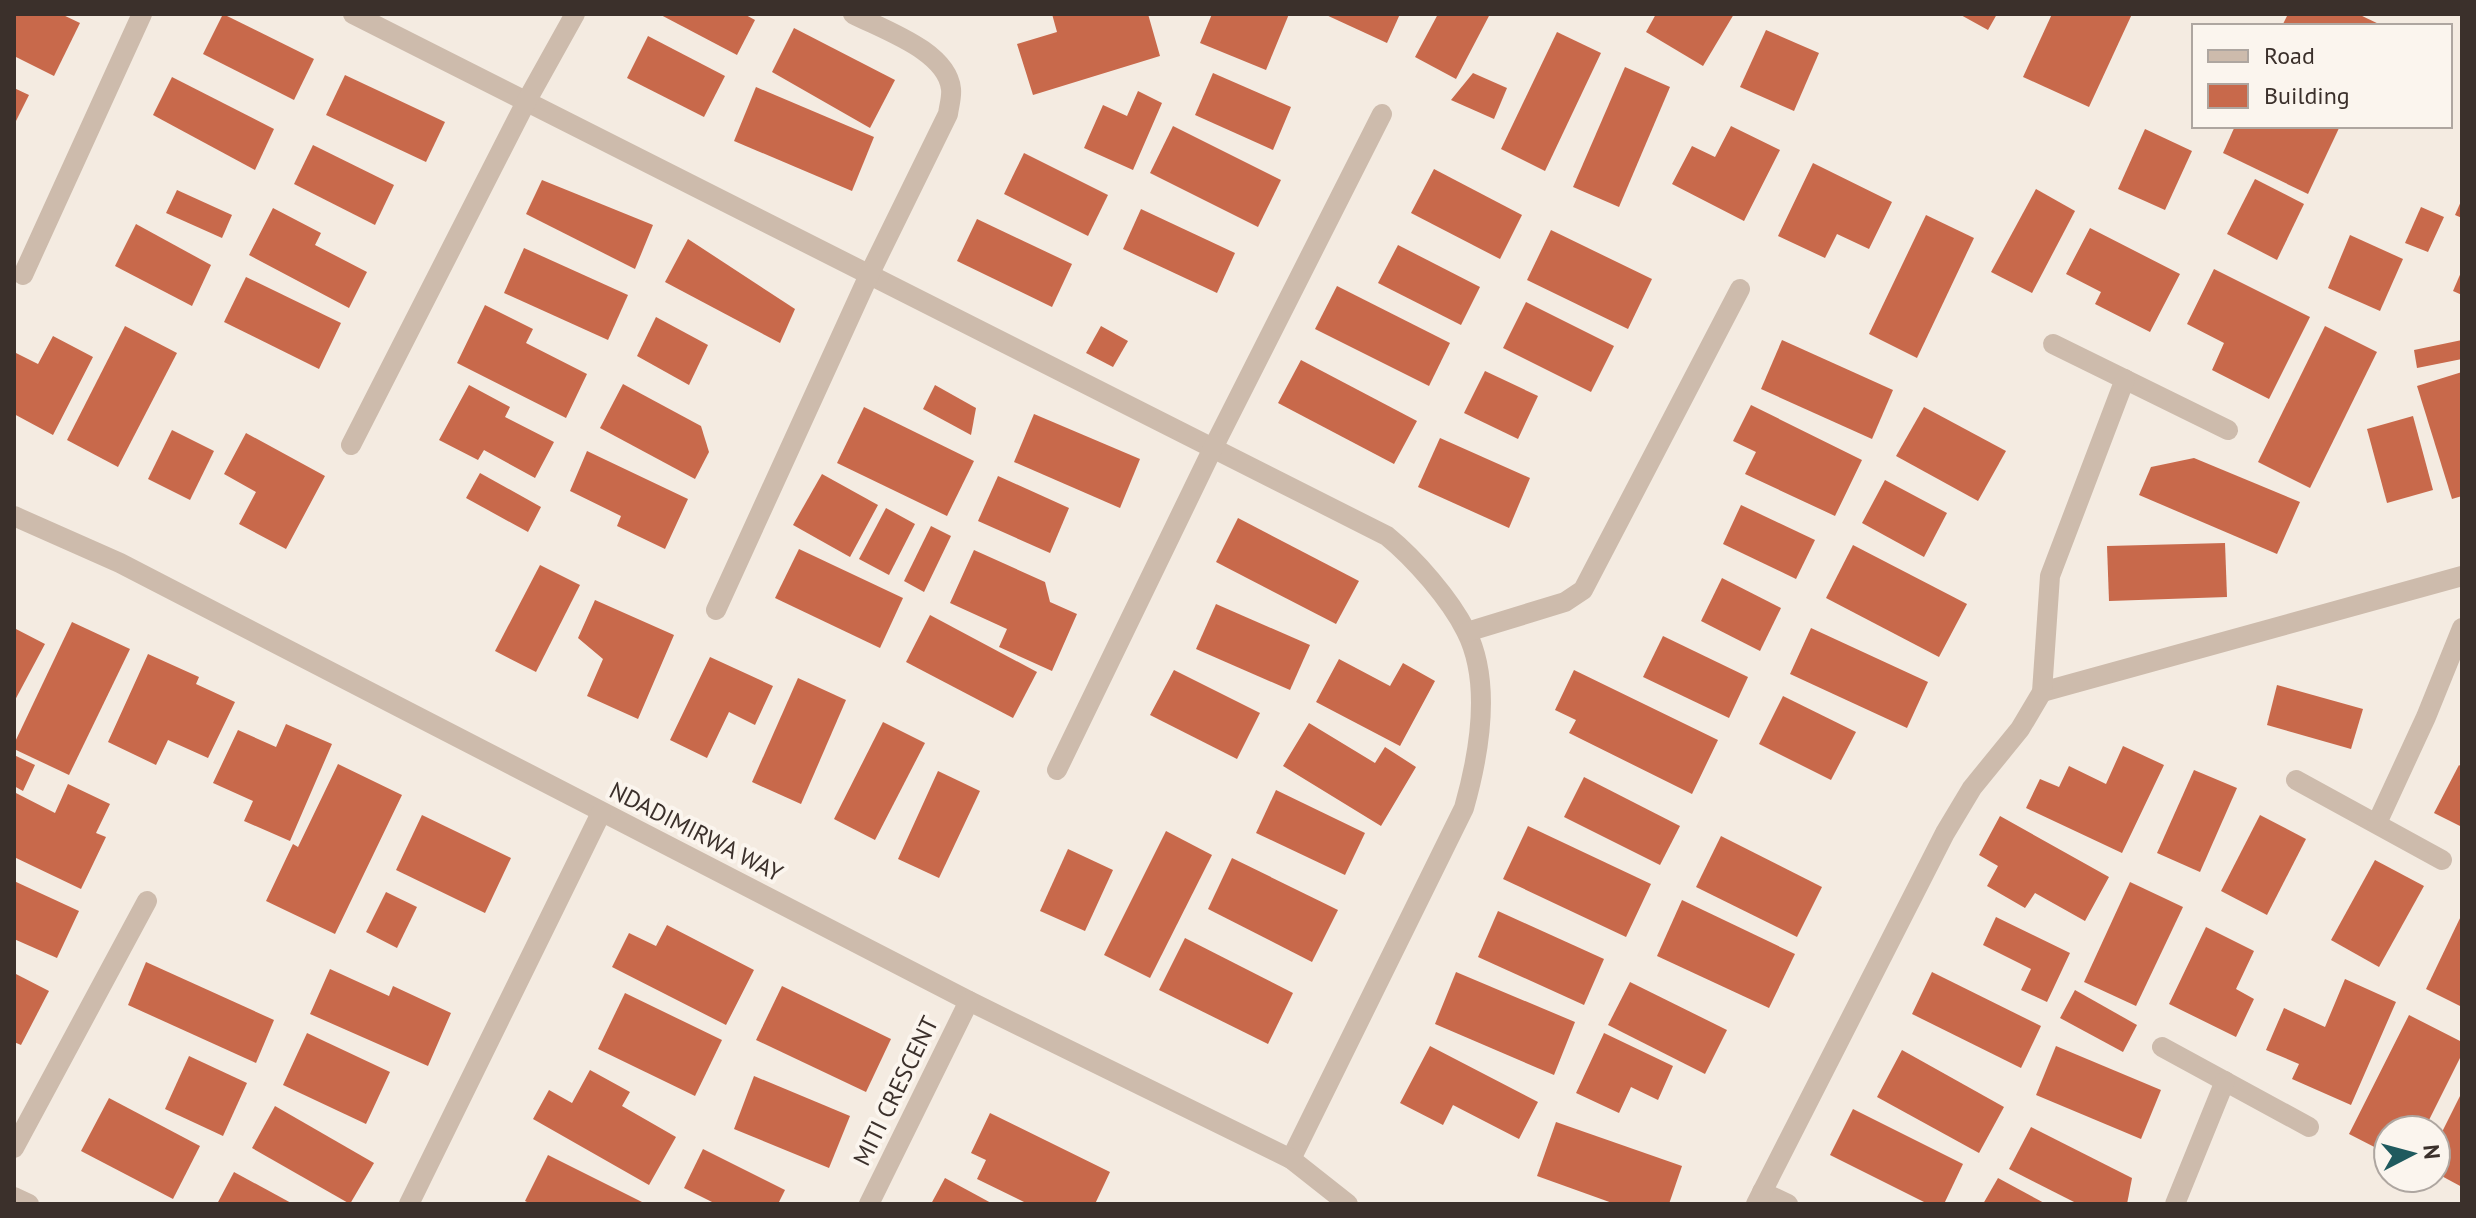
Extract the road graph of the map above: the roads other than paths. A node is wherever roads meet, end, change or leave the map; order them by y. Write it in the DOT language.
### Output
graph roads {
  1 [pos="142,14"];
  2 [pos="353,14"];
  3 [pos="575,14"];
  4 [pos="853,14"];
  5 [pos="526,102"];
  6 [pos="1382,114"];
  7 [pos="23,275"];
  8 [pos="869,275"];
  9 [pos="1740,289"];
  10 [pos="2053,344"];
  11 [pos="2125,379"];
  12 [pos="2228,430"];
  13 [pos="351,445"];
  14 [pos="1213,448"];
  15 [pos="14,516"];
  16 [pos="2462,576"];
  17 [pos="716,610"];
  18 [pos="2462,628"];
  19 [pos="1467,632"];
  20 [pos="2042,692"];
  21 [pos="1057,770"];
  22 [pos="2296,780"];
  23 [pos="601,813"];
  24 [pos="2377,823"];
  25 [pos="2442,860"];
  26 [pos="147,901"];
  27 [pos="969,1001"];
  28 [pos="2162,1047"];
  29 [pos="2225,1081"];
  30 [pos="2309,1127"];
  31 [pos="14,1148"];
  32 [pos="1291,1159"];
  33 [pos="14,1197"];
  34 [pos="1759,1198"];
  35 [pos="29,1204"];
  36 [pos="409,1204"];
  37 [pos="869,1204"];
  38 [pos="1348,1204"];
  39 [pos="1788,1204"];
  40 [pos="2175,1204"];
  1 -- 7 [label="street"];
  2 -- 5 [label="street"];
  3 -- 5 [label="street"];
  4 -- 8 [label="street"];
  5 -- 8 [label="street"];
  5 -- 13 [label="street"];
  6 -- 14 [label="street"];
  8 -- 14 [label="street"];
  8 -- 17 [label="street"];
  9 -- 19 [label="street"];
  10 -- 11 [label="street"];
  11 -- 12 [label="street"];
  11 -- 20 [label="street"];
  14 -- 19 [label="street"];
  14 -- 21 [label="street"];
  15 -- 23 [label="street, NDADIMIRWA WAY"];
  16 -- 20 [label="street"];
  18 -- 24 [label="street"];
  19 -- 32 [label="street"];
  20 -- 34 [label="street"];
  22 -- 24 [label="street"];
  23 -- 27 [label="street, NDADIMIRWA WAY"];
  23 -- 36 [label="street"];
  24 -- 25 [label="street"];
  26 -- 31 [label="street"];
  27 -- 32 [label="street, NDADIMIRWA WAY"];
  27 -- 37 [label="street, MITI CRESCENT"];
  28 -- 29 [label="street"];
  29 -- 30 [label="street"];
  29 -- 40 [label="street"];
  32 -- 38 [label="street, NDADIMIRWA WAY"];
  33 -- 35 [label="street"];
  34 -- 39 [label="street"];
}
